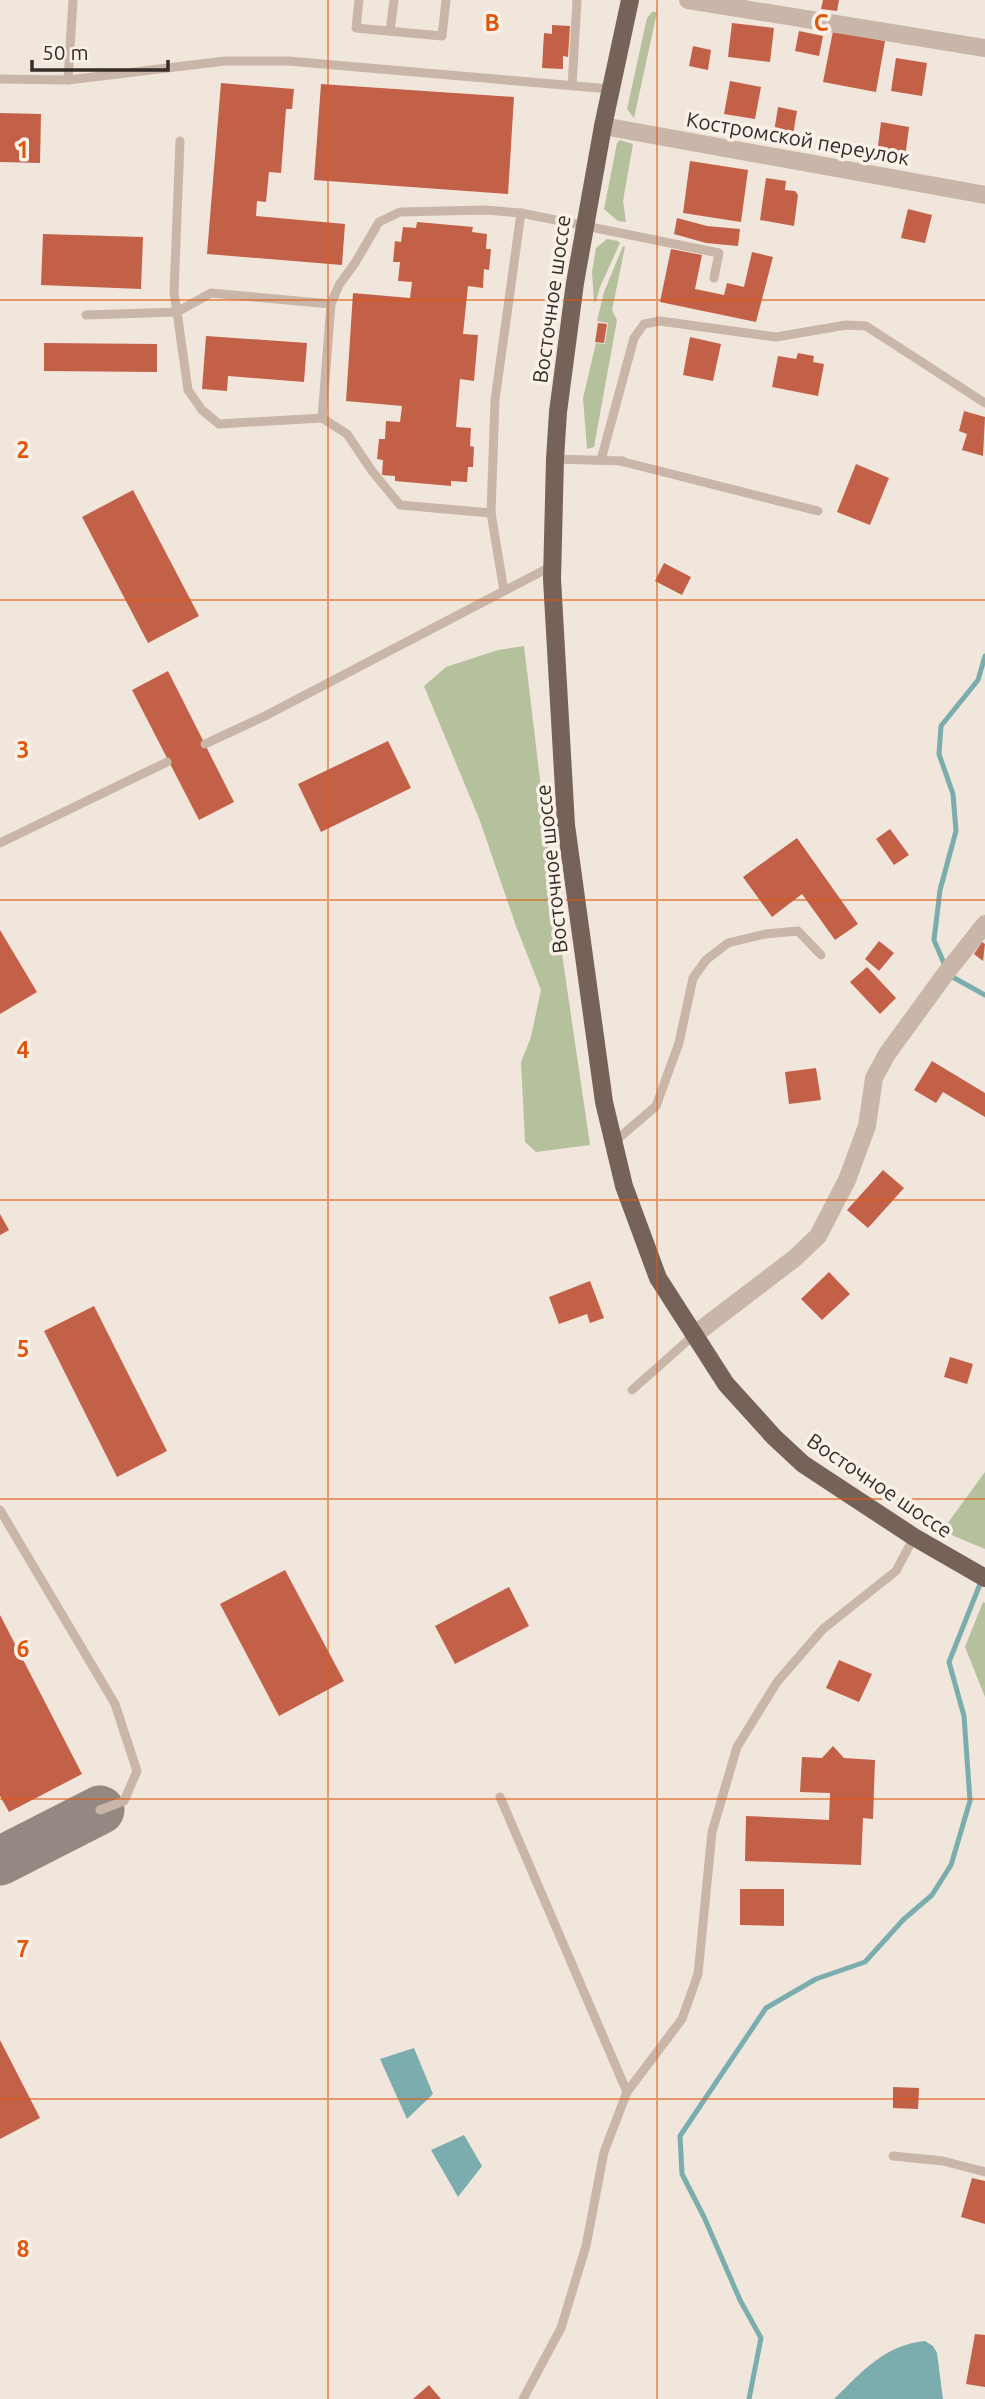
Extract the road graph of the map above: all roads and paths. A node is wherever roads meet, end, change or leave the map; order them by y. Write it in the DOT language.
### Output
graph roads {
  1 [pos="73,0"];
  2 [pos="359,0"];
  3 [pos="394,0"];
  4 [pos="446,0"];
  5 [pos="577,0"];
  6 [pos="630,0"];
  7 [pos="688,0"];
  8 [pos="390,31"];
  9 [pos="985,48"];
  10 [pos="0,79"];
  11 [pos="68,80"];
  12 [pos="572,86"];
  13 [pos="610,89"];
  14 [pos="603,126"];
  15 [pos="180,141"];
  16 [pos="985,195"];
  17 [pos="521,213"];
  18 [pos="585,225"];
  19 [pos="714,278"];
  20 [pos="331,304"];
  21 [pos="177,312"];
  22 [pos="86,315"];
  23 [pos="985,403"];
  24 [pos="322,418"];
  25 [pos="555,459"];
  26 [pos="601,460"];
  27 [pos="818,511"];
  28 [pos="491,513"];
  29 [pos="552,566"];
  30 [pos="504,591"];
  31 [pos="205,744"];
  32 [pos="167,762"];
  33 [pos="0,843"];
  34 [pos="985,924"];
  35 [pos="821,955"];
  36 [pos="613,1143"];
  37 [pos="694,1335"];
  38 [pos="632,1390"];
  39 [pos="0,1510"];
  40 [pos="914,1537"];
  41 [pos="985,1578"];
  42 [pos="500,1797"];
  43 [pos="100,1810"];
  44 [pos="627,2092"];
  45 [pos="893,2156"];
  46 [pos="985,2172"];
  47 [pos="523,2399"];
  1 -- 11 [label="lane"];
  2 -- 8 [label="lane"];
  3 -- 8 [label="lane"];
  4 -- 8 [label="lane"];
  5 -- 12 [label="lane"];
  6 -- 13 [label="main road, Восточное шоссе"];
  7 -- 9 [label="street"];
  10 -- 11 [label="lane"];
  11 -- 12 [label="lane"];
  12 -- 13 [label="lane"];
  13 -- 14 [label="main road, Восточное шоссе"];
  14 -- 16 [label="street, Костромской переулок"];
  14 -- 18 [label="main road, Восточное шоссе"];
  15 -- 21 [label="lane"];
  17 -- 18 [label="lane"];
  17 -- 20 [label="lane"];
  17 -- 28 [label="lane"];
  18 -- 19 [label="lane"];
  18 -- 25 [label="main road, Восточное шоссе"];
  20 -- 21 [label="lane"];
  20 -- 24 [label="lane"];
  21 -- 22 [label="lane"];
  21 -- 24 [label="lane"];
  23 -- 26 [label="lane"];
  24 -- 28 [label="lane"];
  25 -- 26 [label="lane"];
  25 -- 29 [label="main road, Восточное шоссе"];
  26 -- 27 [label="lane"];
  28 -- 30 [label="lane"];
  29 -- 30 [label="lane"];
  29 -- 36 [label="main road, Восточное шоссе"];
  30 -- 31 [label="lane"];
  32 -- 33 [label="lane"];
  34 -- 37 [label="street"];
  35 -- 36 [label="lane"];
  36 -- 37 [label="main road, Восточное шоссе"];
  37 -- 38 [label="lane"];
  37 -- 40 [label="main road, Восточное шоссе"];
  39 -- 43 [label="lane"];
  40 -- 41 [label="main road, Восточное шоссе"];
  40 -- 44 [label="lane"];
  42 -- 44 [label="lane"];
  44 -- 47 [label="lane"];
  45 -- 46 [label="lane"];
}
